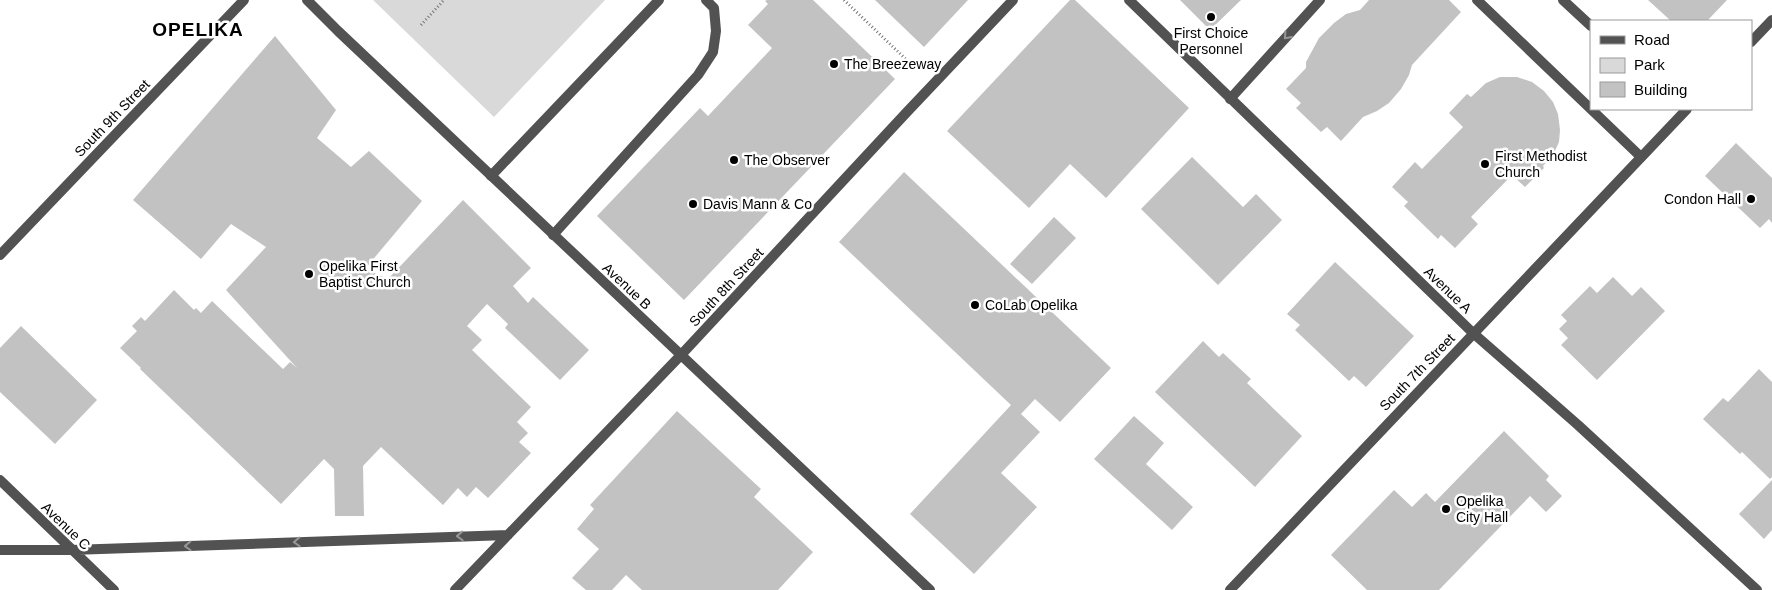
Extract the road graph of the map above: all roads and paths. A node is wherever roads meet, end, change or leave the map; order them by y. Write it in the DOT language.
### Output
graph roads {
  1 [pos="244,0"];
  2 [pos="307,0"];
  3 [pos="444,0"];
  4 [pos="658,0"];
  5 [pos="706,0"];
  6 [pos="844,0"];
  7 [pos="1014,0"];
  8 [pos="1128,0"];
  9 [pos="1320,0"];
  10 [pos="1476,0"];
  11 [pos="1563,0"];
  12 [pos="1772,20"];
  13 [pos="420,25"];
  14 [pos="1590,25"];
  15 [pos="1752,41"];
  16 [pos="915,68"];
  17 [pos="1230,99"];
  18 [pos="1590,109"];
  19 [pos="1591,110"];
  20 [pos="1682,110"];
  21 [pos="1641,158"];
  22 [pos="491,176"];
  23 [pos="553,235"];
  24 [pos="0,255"];
  25 [pos="1473,333"];
  26 [pos="681,355"];
  27 [pos="0,480"];
  28 [pos="508,534"];
  29 [pos="0,550"];
  30 [pos="71,550"];
  31 [pos="114,590"];
  32 [pos="455,590"];
  33 [pos="930,590"];
  34 [pos="1230,590"];
  35 [pos="1757,590"];
  1 -- 24 [label="street, South 9th Street"];
  2 -- 22 [label="street, Avenue B"];
  3 -- 13 [label="path"];
  4 -- 22 [label="street"];
  5 -- 23 [label="street"];
  6 -- 16 [label="path"];
  7 -- 26 [label="street, South 8th Street"];
  8 -- 17 [label="street, Avenue A"];
  9 -- 17 [label="street, one-way"];
  10 -- 18 [label="street"];
  11 -- 14 [label="street"];
  12 -- 15 [label="street"];
  17 -- 25 [label="street, Avenue A"];
  19 -- 21 [label="street"];
  20 -- 21 [label="street, South 7th Street"];
  21 -- 25 [label="street, South 7th Street"];
  22 -- 23 [label="street, Avenue B"];
  23 -- 26 [label="street, Avenue B"];
  25 -- 34 [label="street, South 7th Street"];
  25 -- 35 [label="street, Avenue A"];
  26 -- 28 [label="street, South 8th Street"];
  26 -- 33 [label="street, Avenue B"];
  27 -- 30 [label="street, Avenue C"];
  28 -- 30 [label="street, one-way"];
  28 -- 32 [label="street, South 8th Street"];
  29 -- 30 [label="street"];
  30 -- 31 [label="street, Avenue C"];
}
